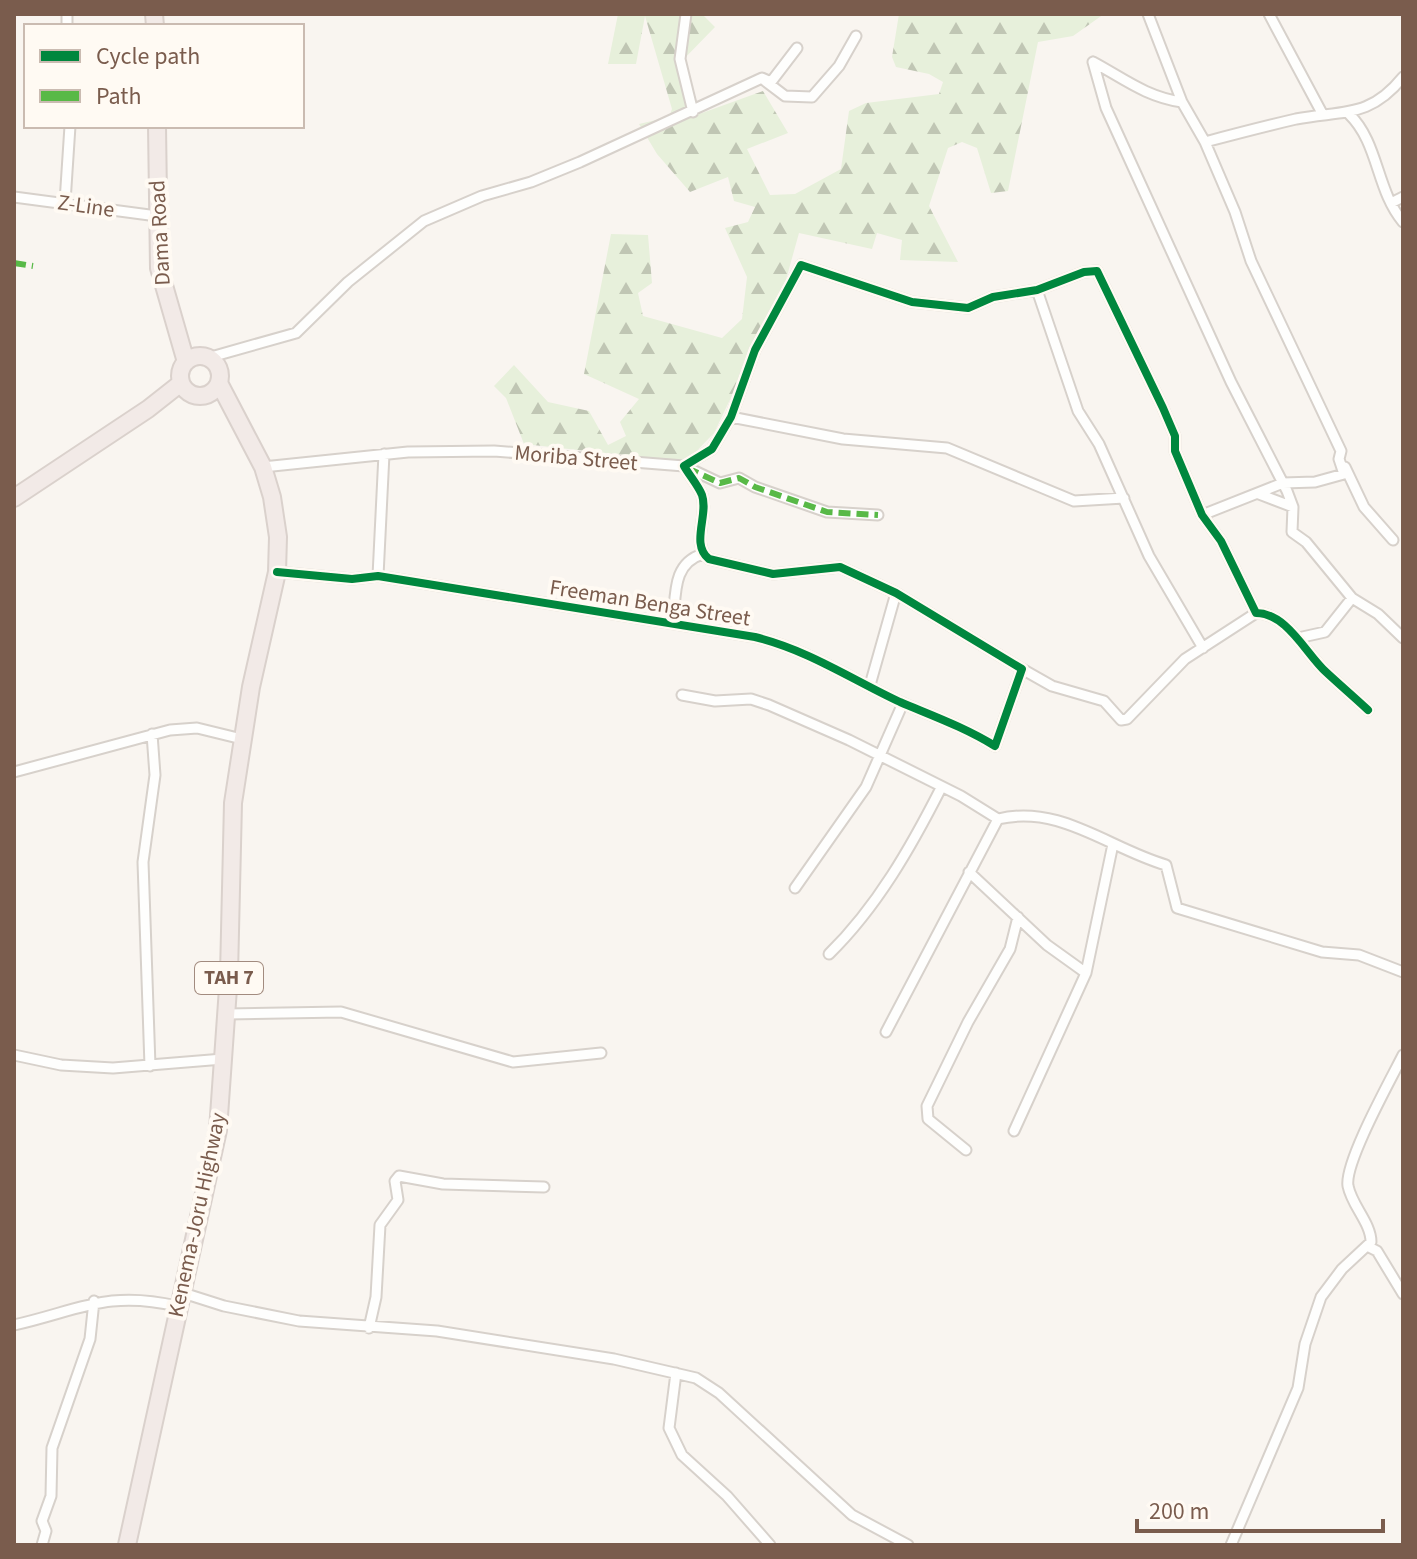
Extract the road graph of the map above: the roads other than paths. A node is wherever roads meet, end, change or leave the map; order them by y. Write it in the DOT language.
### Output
graph roads {
  1 [pos="686,14"];
  2 [pos="1148,14"];
  3 [pos="1269,14"];
  4 [pos="856,36"];
  5 [pos="797,48"];
  6 [pos="1403,77"];
  7 [pos="762,78"];
  8 [pos="1182,102"];
  9 [pos="693,112"];
  10 [pos="1349,114"];
  11 [pos="1323,115"];
  12 [pos="70,128"];
  13 [pos="157,128"];
  14 [pos="1205,142"];
  15 [pos="14,197"];
  16 [pos="1403,197"];
  17 [pos="65,202"];
  18 [pos="1391,203"];
  19 [pos="157,216"];
  20 [pos="1403,222"];
  21 [pos="1037,290"];
  22 [pos="199,358"];
  23 [pos="184,387"];
  24 [pos="214,389"];
  25 [pos="731,417"];
  26 [pos="384,454"];
  27 [pos="1341,458"];
  28 [pos="684,466"];
  29 [pos="263,467"];
  30 [pos="1283,483"];
  31 [pos="1259,494"];
  32 [pos="14,498"];
  33 [pos="1124,498"];
  34 [pos="1293,507"];
  35 [pos="878,515"];
  36 [pos="1202,515"];
  37 [pos="1393,540"];
  38 [pos="703,554"];
  39 [pos="277,572"];
  40 [pos="378,576"];
  41 [pos="896,593"];
  42 [pos="1352,598"];
  43 [pos="1256,613"];
  44 [pos="673,622"];
  45 [pos="1298,638"];
  46 [pos="1403,638"];
  47 [pos="1203,648"];
  48 [pos="1022,669"];
  49 [pos="870,685"];
  50 [pos="682,695"];
  51 [pos="903,703"];
  52 [pos="1368,710"];
  53 [pos="152,734"];
  54 [pos="242,739"];
  55 [pos="881,757"];
  56 [pos="14,772"];
  57 [pos="941,788"];
  58 [pos="998,819"];
  59 [pos="1113,844"];
  60 [pos="969,872"];
  61 [pos="795,888"];
  62 [pos="1018,917"];
  63 [pos="829,954"];
  64 [pos="1403,972"];
  65 [pos="1086,973"];
  66 [pos="227,1014"];
  67 [pos="886,1032"];
  68 [pos="601,1053"];
  69 [pos="14,1055"];
  70 [pos="1403,1055"];
  71 [pos="223,1059"];
  72 [pos="150,1066"];
  73 [pos="1014,1131"];
  74 [pos="966,1150"];
  75 [pos="544,1187"];
  76 [pos="1369,1247"];
  77 [pos="1403,1294"];
  78 [pos="178,1299"];
  79 [pos="94,1301"];
  80 [pos="14,1325"];
  81 [pos="369,1328"];
  82 [pos="676,1373"];
  83 [pos="42,1545"];
  84 [pos="127,1545"];
  85 [pos="770,1545"];
  86 [pos="908,1545"];
  87 [pos="1231,1545"];
  1 -- 9 [label="street"];
  2 -- 8 [label="street"];
  3 -- 11 [label="street"];
  4 -- 7 [label="street"];
  5 -- 7 [label="street"];
  6 -- 10 [label="street"];
  7 -- 9 [label="street"];
  8 -- 14 [label="street"];
  8 -- 30 [label="street"];
  9 -- 22 [label="street"];
  10 -- 11 [label="street"];
  10 -- 18 [label="street"];
  11 -- 14 [label="street"];
  12 -- 17 [label="street"];
  13 -- 19 [label="highway, Dama Road"];
  14 -- 27 [label="street"];
  15 -- 17 [label="street, Z-Line"];
  16 -- 18 [label="street"];
  17 -- 19 [label="street, Z-Line"];
  18 -- 20 [label="street"];
  19 -- 22 [label="highway, Dama Road"];
  21 -- 25 [label="street"];
  21 -- 33 [label="street"];
  21 -- 36 [label="street"];
  22 -- 23 [label="highway"];
  22 -- 24 [label="highway"];
  23 -- 24 [label="highway"];
  23 -- 32 [label="highway"];
  24 -- 29 [label="highway, Kenema-Joru Highway / TAH 7"];
  25 -- 28 [label="street"];
  25 -- 33 [label="street"];
  26 -- 28 [label="street, Moriba Street"];
  26 -- 29 [label="street, Moriba Street"];
  26 -- 40 [label="street"];
  27 -- 30 [label="street"];
  27 -- 37 [label="street"];
  28 -- 35 [label="street, Moriba Street"];
  28 -- 38 [label="street"];
  29 -- 39 [label="highway, Kenema-Joru Highway / TAH 7"];
  30 -- 31 [label="street"];
  30 -- 34 [label="street"];
  31 -- 34 [label="street"];
  31 -- 36 [label="street"];
  33 -- 47 [label="street"];
  34 -- 42 [label="street"];
  36 -- 43 [label="street"];
  38 -- 41 [label="street"];
  38 -- 44 [label="street"];
  39 -- 40 [label="street, Freeman Benga Street"];
  39 -- 54 [label="highway, Kenema-Joru Highway / TAH 7"];
  40 -- 44 [label="street, Freeman Benga Street"];
  41 -- 48 [label="street"];
  41 -- 49 [label="street"];
  42 -- 45 [label="street"];
  42 -- 46 [label="street"];
  43 -- 45 [label="street"];
  43 -- 47 [label="street"];
  44 -- 49 [label="street, Freeman Benga Street"];
  45 -- 52 [label="street"];
  47 -- 48 [label="street"];
  48 -- 51 [label="street, Freeman Benga Street"];
  49 -- 51 [label="street, Freeman Benga Street"];
  50 -- 55 [label="street"];
  51 -- 55 [label="street"];
  53 -- 54 [label="street"];
  53 -- 56 [label="street"];
  53 -- 72 [label="street"];
  54 -- 66 [label="highway, Kenema-Joru Highway / TAH 7"];
  55 -- 57 [label="street"];
  55 -- 61 [label="street"];
  57 -- 58 [label="street"];
  57 -- 63 [label="street"];
  58 -- 59 [label="street"];
  58 -- 60 [label="street"];
  59 -- 64 [label="street"];
  59 -- 65 [label="street"];
  60 -- 62 [label="street"];
  60 -- 67 [label="street"];
  62 -- 65 [label="street"];
  62 -- 74 [label="street"];
  65 -- 73 [label="street"];
  66 -- 68 [label="street"];
  66 -- 71 [label="highway, Kenema-Joru Highway / TAH 7"];
  69 -- 72 [label="street"];
  70 -- 76 [label="street"];
  71 -- 72 [label="street"];
  71 -- 78 [label="highway, Kenema-Joru Highway / TAH 7"];
  75 -- 81 [label="street"];
  76 -- 77 [label="street"];
  76 -- 87 [label="street"];
  78 -- 79 [label="street"];
  78 -- 81 [label="street"];
  78 -- 84 [label="highway, Kenema-Joru Highway / TAH 7"];
  79 -- 80 [label="street"];
  79 -- 83 [label="street"];
  81 -- 82 [label="street"];
  82 -- 85 [label="street"];
  82 -- 86 [label="street"];
}
